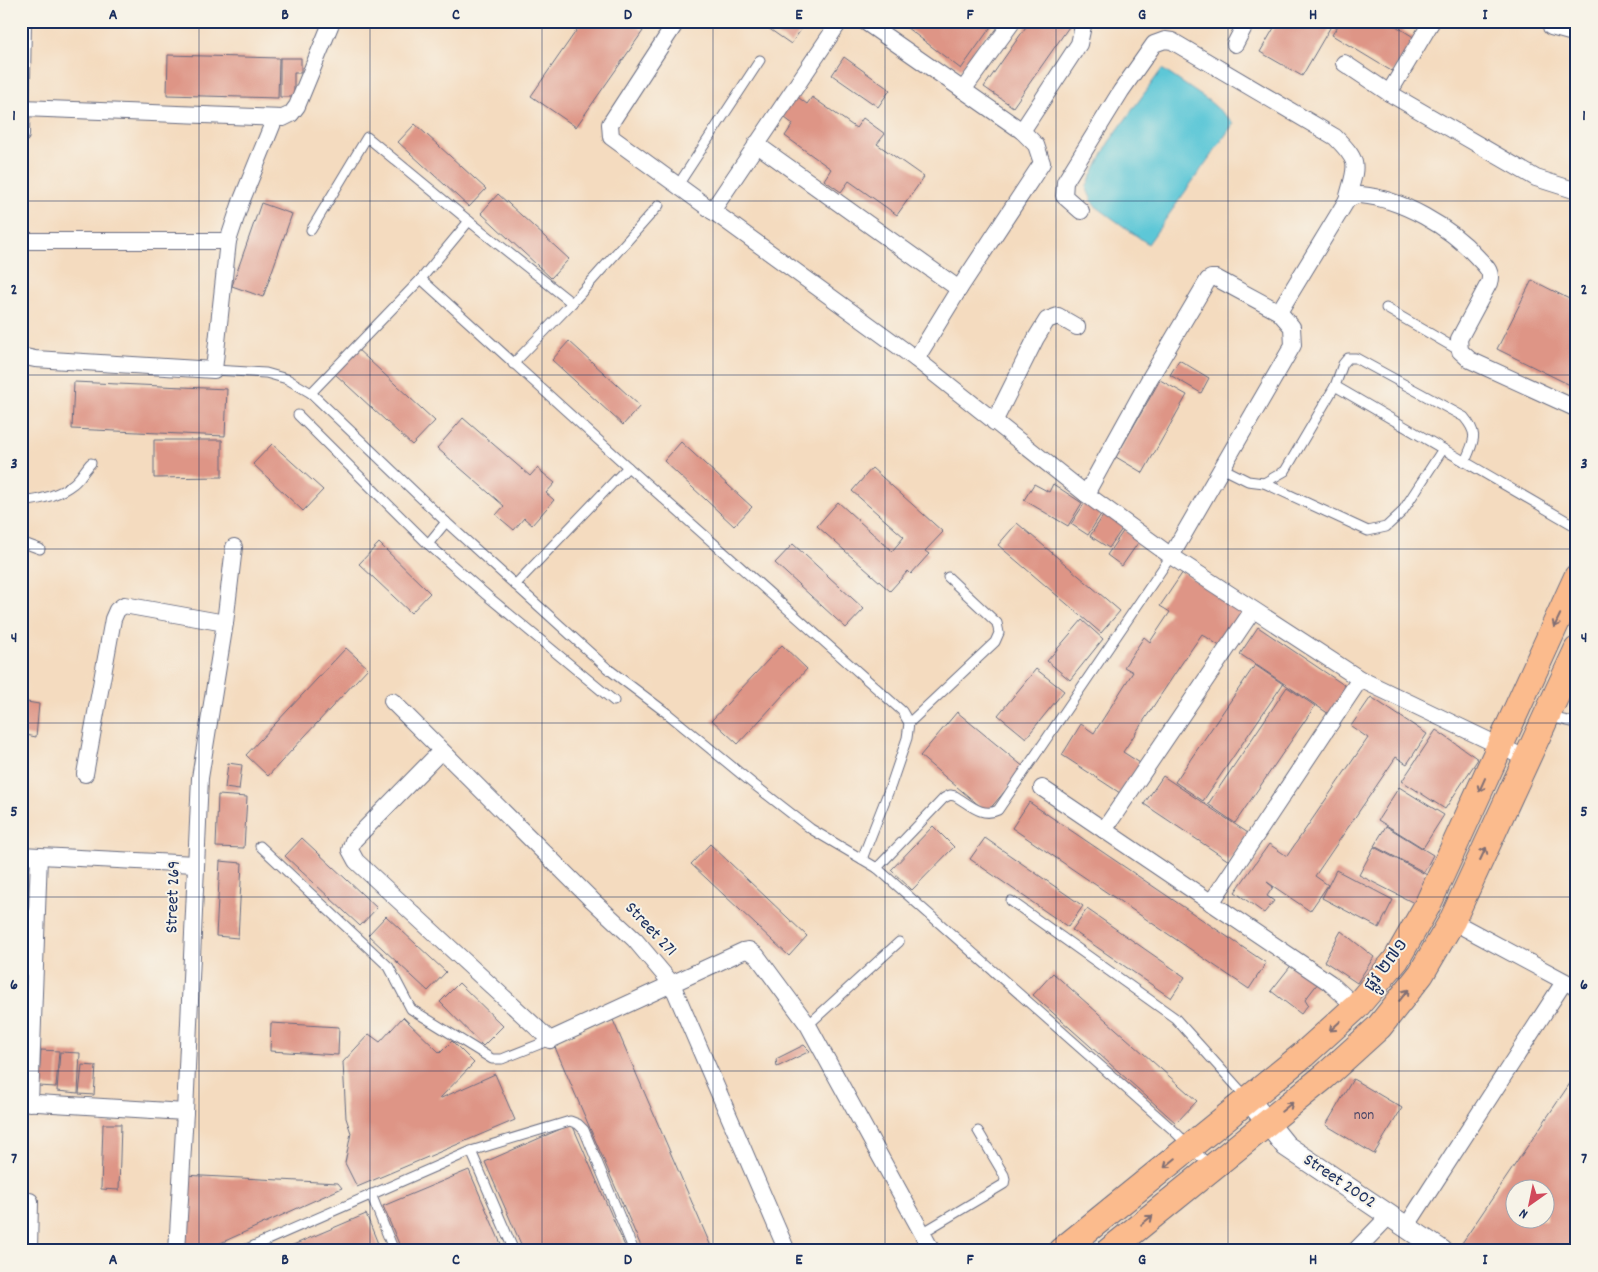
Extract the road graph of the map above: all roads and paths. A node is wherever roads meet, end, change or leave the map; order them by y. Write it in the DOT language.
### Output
graph roads {
  1 [pos="23,21"];
  2 [pos="332,21"];
  3 [pos="677,21"];
  4 [pos="840,21"];
  5 [pos="864,21"];
  6 [pos="1013,21"];
  7 [pos="1079,21"];
  8 [pos="1247,21"];
  9 [pos="1432,21"];
  10 [pos="1551,27"];
  11 [pos="1577,34"];
  12 [pos="1235,44"];
  13 [pos="760,60"];
  14 [pos="1344,63"];
  15 [pos="21,76"];
  16 [pos="963,90"];
  17 [pos="1389,93"];
  18 [pos="22,108"];
  19 [pos="275,118"];
  20 [pos="1022,131"];
  21 [pos="21,135"];
  22 [pos="756,144"];
  23 [pos="678,185"];
  24 [pos="1577,191"];
  25 [pos="1347,200"];
  26 [pos="659,204"];
  27 [pos="712,211"];
  28 [pos="1081,211"];
  29 [pos="469,221"];
  30 [pos="310,230"];
  31 [pos="21,240"];
  32 [pos="228,241"];
  33 [pos="421,279"];
  34 [pos="959,289"];
  35 [pos="572,303"];
  36 [pos="1386,308"];
  37 [pos="1279,312"];
  38 [pos="1077,327"];
  39 [pos="1460,352"];
  40 [pos="21,356"];
  41 [pos="916,359"];
  42 [pos="513,364"];
  43 [pos="214,370"];
  44 [pos="1335,386"];
  45 [pos="311,393"];
  46 [pos="1577,409"];
  47 [pos="298,414"];
  48 [pos="994,422"];
  49 [pos="1443,449"];
  50 [pos="91,462"];
  51 [pos="1465,462"];
  52 [pos="628,467"];
  53 [pos="1222,468"];
  54 [pos="1264,483"];
  55 [pos="1086,494"];
  56 [pos="21,502"];
  57 [pos="446,522"];
  58 [pos="1577,527"];
  59 [pos="21,542"];
  60 [pos="428,544"];
  61 [pos="234,547"];
  62 [pos="40,549"];
  63 [pos="1171,556"];
  64 [pos="948,577"];
  65 [pos="1577,577"];
  66 [pos="515,585"];
  67 [pos="1253,610"];
  68 [pos="225,623"];
  69 [pos="1577,650"];
  70 [pos="1360,679"];
  71 [pos="392,701"];
  72 [pos="614,701"];
  73 [pos="1547,716"];
  74 [pos="909,723"];
  75 [pos="1577,723"];
  76 [pos="1500,746"];
  77 [pos="441,751"];
  78 [pos="1527,759"];
  79 [pos="85,774"];
  80 [pos="1042,788"];
  81 [pos="1104,830"];
  82 [pos="260,846"];
  83 [pos="21,855"];
  84 [pos="39,856"];
  85 [pos="862,859"];
  86 [pos="195,864"];
  87 [pos="876,868"];
  88 [pos="1011,901"];
  89 [pos="1211,903"];
  90 [pos="1452,921"];
  91 [pos="899,942"];
  92 [pos="672,984"];
  93 [pos="1571,985"];
  94 [pos="1356,1007"];
  95 [pos="808,1025"];
  96 [pos="550,1040"];
  97 [pos="1249,1100"];
  98 [pos="26,1102"];
  99 [pos="185,1112"];
  100 [pos="1267,1124"];
  101 [pos="978,1131"];
  102 [pos="1190,1146"];
  103 [pos="471,1151"];
  104 [pos="1212,1168"];
  105 [pos="371,1194"];
  106 [pos="30,1201"];
  107 [pos="1398,1221"];
  108 [pos="922,1232"];
  109 [pos="263,1242"];
  110 [pos="29,1251"];
  111 [pos="177,1251"];
  112 [pos="242,1251"];
  113 [pos="268,1251"];
  114 [pos="394,1251"];
  115 [pos="514,1251"];
  116 [pos="634,1251"];
  117 [pos="787,1251"];
  118 [pos="932,1251"];
  119 [pos="1062,1251"];
  120 [pos="1109,1251"];
  121 [pos="1355,1251"];
  122 [pos="1442,1251"];
  1 -- 15 [label="street"];
  2 -- 19 [label="street"];
  3 -- 23 [label="street"];
  4 -- 22 [label="street"];
  5 -- 16 [label="street"];
  6 -- 16 [label="street"];
  7 -- 20 [label="street"];
  8 -- 12 [label="street"];
  9 -- 17 [label="street"];
  10 -- 11 [label="street"];
  13 -- 23 [label="lane"];
  14 -- 17 [label="street"];
  15 -- 18 [label="street"];
  16 -- 20 [label="street"];
  17 -- 24 [label="street"];
  18 -- 19 [label="street"];
  18 -- 21 [label="street"];
  19 -- 32 [label="street"];
  20 -- 34 [label="street"];
  22 -- 27 [label="street"];
  22 -- 34 [label="street"];
  23 -- 27 [label="street"];
  25 -- 28 [label="street"];
  25 -- 37 [label="street"];
  25 -- 39 [label="street"];
  26 -- 35 [label="lane"];
  27 -- 41 [label="street"];
  29 -- 30 [label="lane"];
  29 -- 33 [label="lane"];
  29 -- 35 [label="lane"];
  31 -- 32 [label="street"];
  32 -- 43 [label="street"];
  33 -- 42 [label="lane"];
  33 -- 45 [label="lane"];
  34 -- 41 [label="street"];
  35 -- 42 [label="lane"];
  36 -- 39 [label="lane"];
  37 -- 53 [label="street"];
  37 -- 55 [label="street"];
  38 -- 48 [label="street"];
  39 -- 46 [label="street"];
  40 -- 43 [label="street"];
  41 -- 48 [label="street"];
  42 -- 52 [label="lane"];
  43 -- 45 [label="lane"];
  44 -- 49 [label="lane"];
  44 -- 51 [label="lane"];
  44 -- 54 [label="lane"];
  45 -- 57 [label="lane"];
  47 -- 60 [label="lane"];
  48 -- 55 [label="street"];
  49 -- 51 [label="lane"];
  49 -- 54 [label="lane"];
  50 -- 56 [label="lane"];
  51 -- 58 [label="lane"];
  52 -- 66 [label="lane"];
  52 -- 74 [label="lane"];
  53 -- 54 [label="lane"];
  53 -- 63 [label="street"];
  55 -- 63 [label="street"];
  57 -- 60 [label="lane"];
  57 -- 66 [label="lane"];
  59 -- 62 [label="lane"];
  60 -- 72 [label="lane"];
  61 -- 68 [label="street, Street 269"];
  63 -- 67 [label="street"];
  63 -- 87 [label="lane"];
  64 -- 74 [label="lane"];
  65 -- 76 [label="main road, ផ្លូវ ២៧១, one-way"];
  66 -- 85 [label="lane"];
  67 -- 70 [label="street"];
  67 -- 81 [label="street"];
  68 -- 79 [label="street"];
  68 -- 86 [label="street, Street 269"];
  69 -- 73 [label="main road, ផ្លូវ ២៧១"];
  70 -- 76 [label="street"];
  70 -- 89 [label="street"];
  71 -- 77 [label="street, Street 271"];
  73 -- 75 [label="lane"];
  73 -- 78 [label="main road, ផ្លូវ ២៧១"];
  74 -- 85 [label="lane"];
  76 -- 78 [label="street"];
  76 -- 94 [label="main road, ផ្លូវ ២៧១, one-way"];
  77 -- 92 [label="street, Street 271"];
  77 -- 96 [label="street"];
  90 -- 78 [label="main road, ផ្លូវ ២៧១, one-way"];
  80 -- 81 [label="street"];
  81 -- 89 [label="street"];
  82 -- 96 [label="lane"];
  83 -- 84 [label="street"];
  84 -- 86 [label="street"];
  84 -- 98 [label="street"];
  85 -- 87 [label="lane"];
  86 -- 99 [label="street, Street 269"];
  87 -- 102 [label="lane"];
  88 -- 97 [label="lane"];
  89 -- 94 [label="street"];
  90 -- 93 [label="street"];
  100 -- 90 [label="main road, ផ្លូវ ២៧១, one-way"];
  91 -- 95 [label="lane"];
  92 -- 95 [label="street"];
  92 -- 96 [label="street"];
  92 -- 117 [label="street, Street 271"];
  93 -- 107 [label="street"];
  94 -- 97 [label="main road, ផ្លូវ ២៧១, one-way"];
  95 -- 108 [label="street"];
  97 -- 100 [label="street, Street 2002"];
  97 -- 102 [label="main road, ផ្លូវ ២៧១"];
  98 -- 99 [label="street"];
  99 -- 111 [label="street, Street 269"];
  100 -- 104 [label="main road, ផ្លូវ ២៧១"];
  100 -- 107 [label="street, Street 2002"];
  101 -- 108 [label="lane"];
  102 -- 104 [label="lane"];
  102 -- 119 [label="main road, ផ្លូវ ២៧១, one-way"];
  103 -- 105 [label="lane"];
  103 -- 115 [label="lane"];
  103 -- 116 [label="lane"];
  120 -- 104 [label="main road, ផ្លូវ ២៧១, one-way"];
  105 -- 109 [label="lane"];
  105 -- 114 [label="lane"];
  106 -- 110 [label="street"];
  107 -- 121 [label="street"];
  107 -- 122 [label="street, Street 2002"];
  108 -- 118 [label="street"];
  109 -- 112 [label="lane"];
  109 -- 113 [label="lane"];
}
